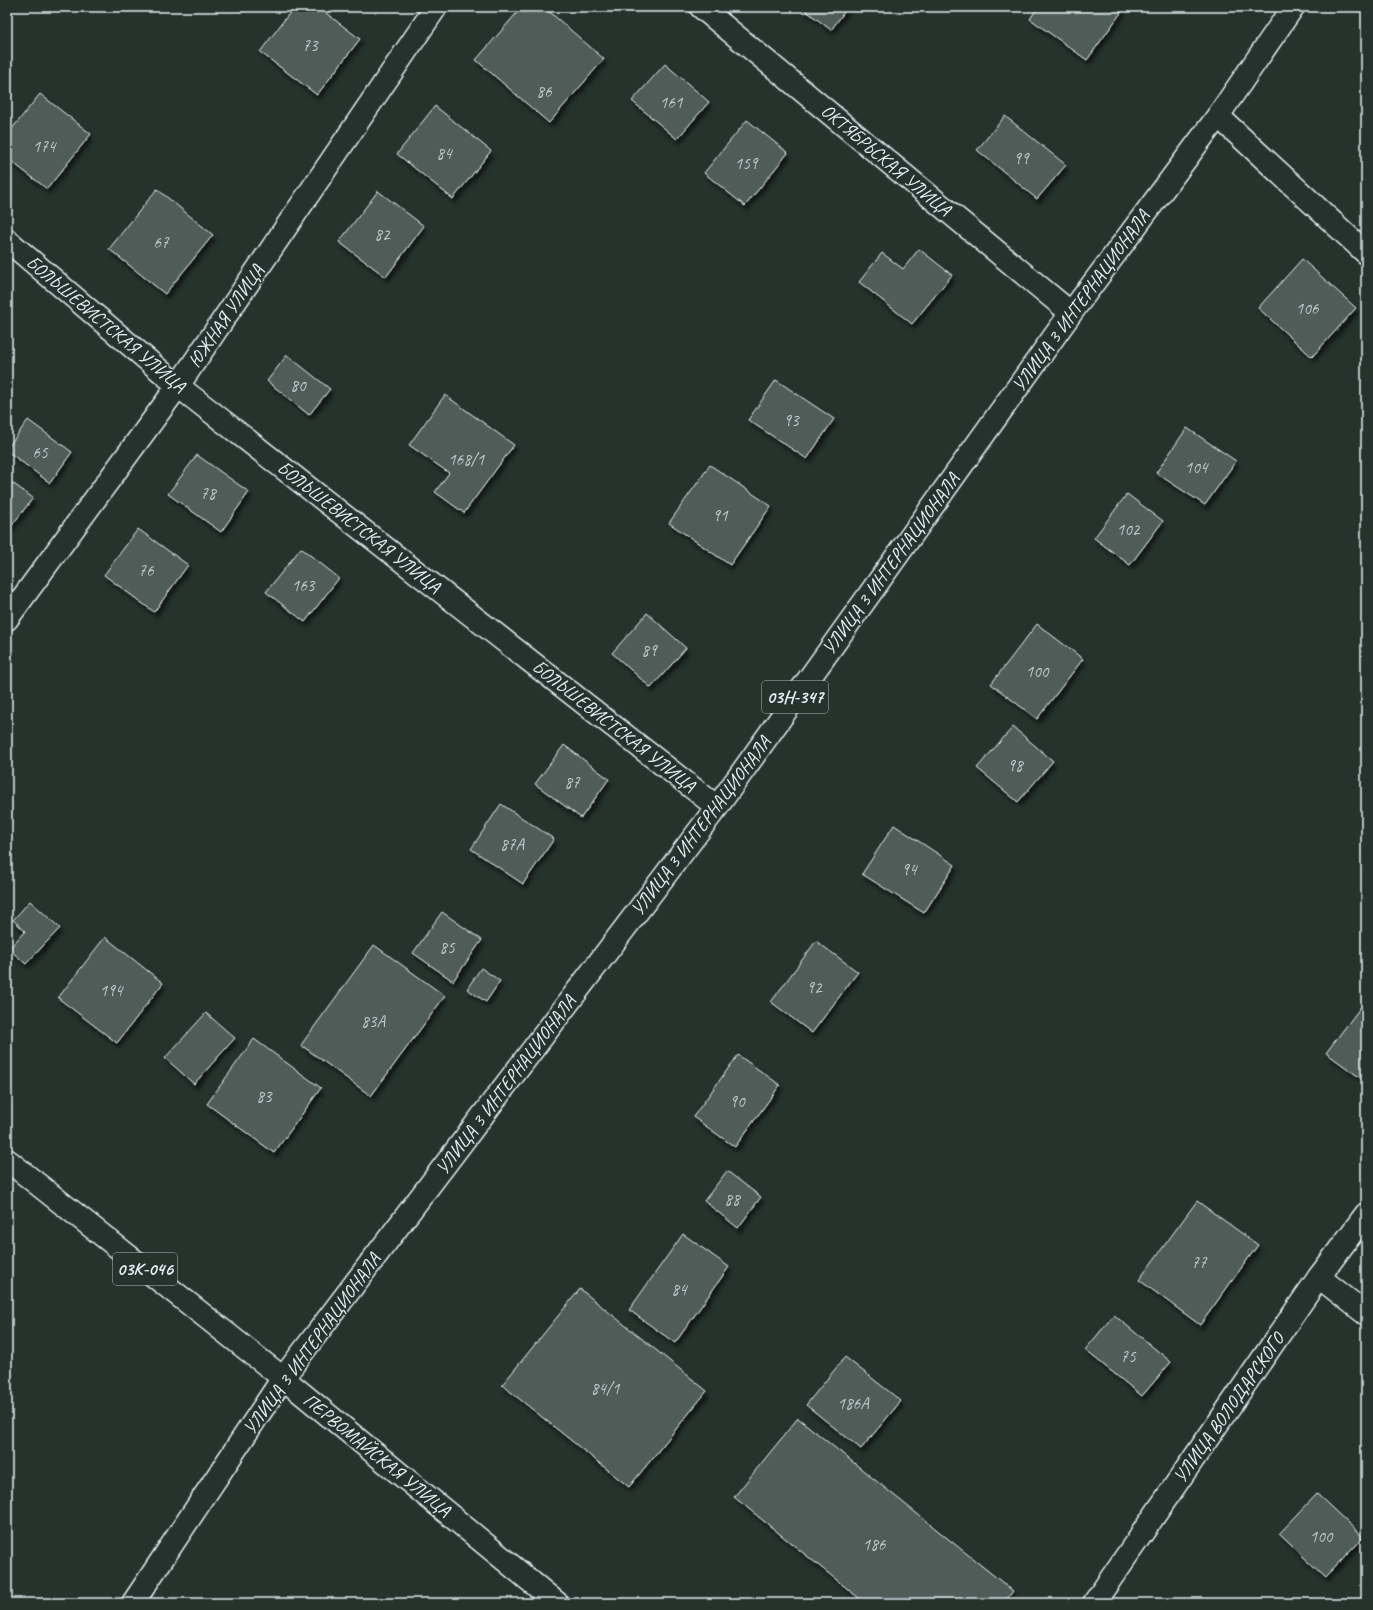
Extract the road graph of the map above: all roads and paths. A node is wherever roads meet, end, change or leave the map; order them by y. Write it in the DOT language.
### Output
graph roads {
  1 [pos="436,7"];
  2 [pos="701,7"];
  3 [pos="1293,7"];
  4 [pos="1218,116"];
  5 [pos="7,240"];
  6 [pos="1366,253"];
  7 [pos="1071,313"];
  8 [pos="178,386"];
  9 [pos="7,619"];
  10 [pos="717,807"];
  11 [pos="7,1160"];
  12 [pos="1366,1214"];
  13 [pos="1319,1278"];
  14 [pos="1366,1314"];
  15 [pos="283,1378"];
  16 [pos="133,1603"];
  17 [pos="557,1603"];
  18 [pos="1094,1603"];
  1 -- 8 [label="street, ЮЖНАЯ УЛИЦА"];
  2 -- 7 [label="street, ОКТЯБРЬСКАЯ УЛИЦА"];
  3 -- 4 [label="street, УЛИЦА 3 ИНТЕРНАЦИОНАЛА / 03Н-347"];
  4 -- 6 [label="street"];
  4 -- 7 [label="street, УЛИЦА 3 ИНТЕРНАЦИОНАЛА / 03Н-347"];
  5 -- 8 [label="street, БОЛЬШЕВИСТСКАЯ УЛИЦА"];
  7 -- 10 [label="street, УЛИЦА 3 ИНТЕРНАЦИОНАЛА / 03Н-347"];
  8 -- 9 [label="street, ЮЖНАЯ УЛИЦА"];
  8 -- 10 [label="street, БОЛЬШЕВИСТСКАЯ УЛИЦА"];
  10 -- 15 [label="street, УЛИЦА 3 ИНТЕРНАЦИОНАЛА / 03Н-347"];
  11 -- 15 [label="street, ПЕРВОМАЙСКАЯ УЛИЦА / 03К-046"];
  12 -- 13 [label="street, УЛИЦА ВОЛОДАРСКОГО"];
  13 -- 14 [label="street"];
  13 -- 18 [label="street, УЛИЦА ВОЛОДАРСКОГО"];
  15 -- 16 [label="street, УЛИЦА 3 ИНТЕРНАЦИОНАЛА"];
  15 -- 17 [label="street, ПЕРВОМАЙСКАЯ УЛИЦА / 03К-046"];
}
